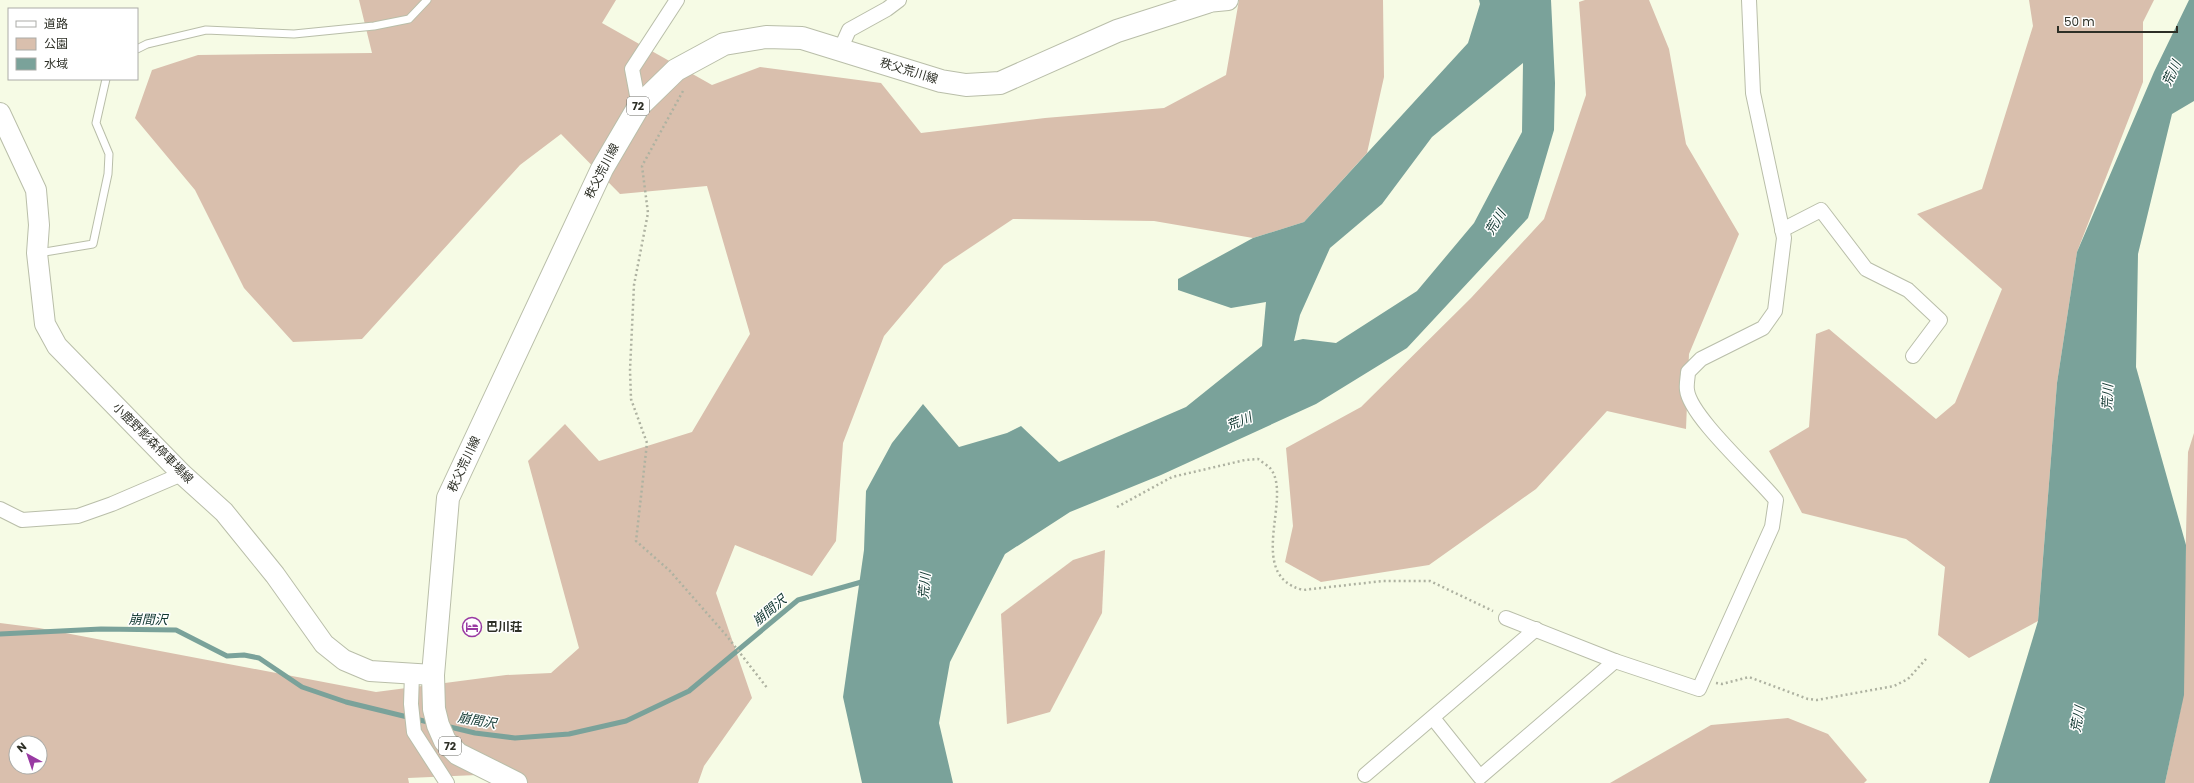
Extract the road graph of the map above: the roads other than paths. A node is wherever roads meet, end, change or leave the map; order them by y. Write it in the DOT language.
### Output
graph roads {
  1 [pos="427,0"];
  2 [pos="677,0"];
  3 [pos="899,0"];
  4 [pos="1749,0"];
  5 [pos="1214,1"];
  6 [pos="138,49"];
  7 [pos="840,50"];
  8 [pos="106,80"];
  9 [pos="639,106"];
  10 [pos="0,113"];
  11 [pos="1782,230"];
  12 [pos="37,253"];
  13 [pos="1913,356"];
  14 [pos="182,474"];
  15 [pos="0,509"];
  16 [pos="1506,618"];
  17 [pos="1536,629"];
  18 [pos="1615,661"];
  19 [pos="412,674"];
  20 [pos="434,675"];
  21 [pos="1433,718"];
  22 [pos="1365,775"];
  23 [pos="446,783"];
  24 [pos="516,783"];
  1 -- 6 [label="lane"];
  2 -- 9 [label="street"];
  3 -- 7 [label="street"];
  4 -- 11 [label="street"];
  5 -- 7 [label="main road, 秩父荒川線 / 72"];
  7 -- 9 [label="main road, 秩父荒川線 / 72"];
  8 -- 12 [label="lane"];
  9 -- 20 [label="main road, 秩父荒川線 / 72"];
  10 -- 12 [label="main road, 小鹿野影森停車場線"];
  11 -- 13 [label="street"];
  11 -- 18 [label="street"];
  12 -- 14 [label="main road, 小鹿野影森停車場線"];
  14 -- 15 [label="street"];
  14 -- 19 [label="main road, 小鹿野影森停車場線"];
  16 -- 17 [label="street"];
  17 -- 18 [label="street"];
  17 -- 21 [label="street"];
  18 -- 21 [label="street"];
  19 -- 20 [label="main road, 小鹿野影森停車場線"];
  19 -- 23 [label="street"];
  20 -- 24 [label="main road, 秩父荒川線 / 72"];
  21 -- 22 [label="street"];
}
